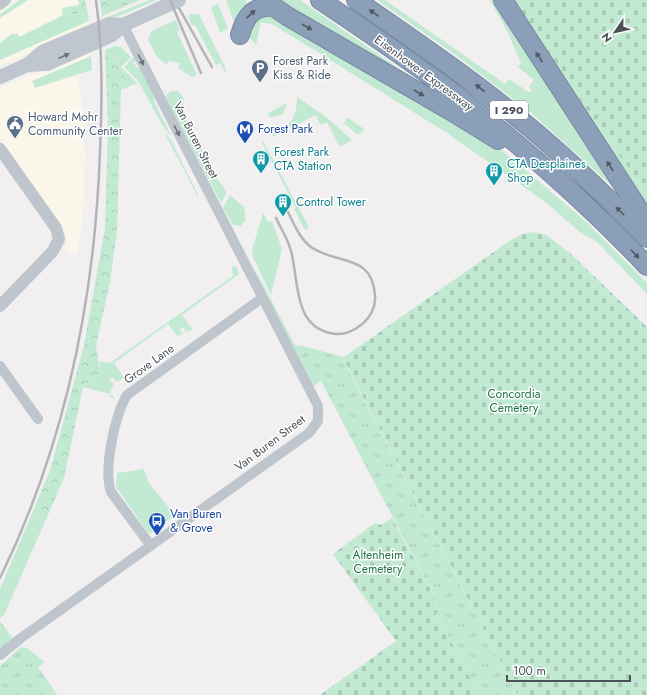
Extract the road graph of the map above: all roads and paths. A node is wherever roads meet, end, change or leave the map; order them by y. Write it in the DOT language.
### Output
graph roads {
  1 [pos="6,0"];
  2 [pos="179,0"];
  3 [pos="320,0"];
  4 [pos="356,0"];
  5 [pos="503,0"];
  6 [pos="271,3"];
  7 [pos="0,5"];
  8 [pos="123,25"];
  9 [pos="240,36"];
  10 [pos="0,77"];
  11 [pos="0,149"];
  12 [pos="536,159"];
  13 [pos="647,222"];
  14 [pos="647,238"];
  15 [pos="647,266"];
  16 [pos="262,298"];
  17 [pos="0,306"];
  18 [pos="0,366"];
  19 [pos="38,419"];
  20 [pos="151,546"];
  21 [pos="0,655"];
  1 -- 7 [label="street"];
  2 -- 8 [label="main road"];
  3 -- 12 [label="highway, Eisenhower Expressway / I 290"];
  14 -- 4 [label="highway, Eisenhower Expressway / I 290, one-way"];
  13 -- 5 [label="highway, one-way"];
  9 -- 6 [label="highway, one-way"];
  6 -- 12 [label="highway, one-way"];
  8 -- 10 [label="main road"];
  8 -- 16 [label="street, Van Buren Street, one-way"];
  11 -- 17 [label="street"];
  12 -- 15 [label="highway, Eisenhower Expressway / I 290, one-way"];
  16 -- 20 [label="street, Grove Lane"];
  16 -- 20 [label="street, Van Buren Street"];
  18 -- 19 [label="street"];
  20 -- 21 [label="street, Van Buren Street"];
}
